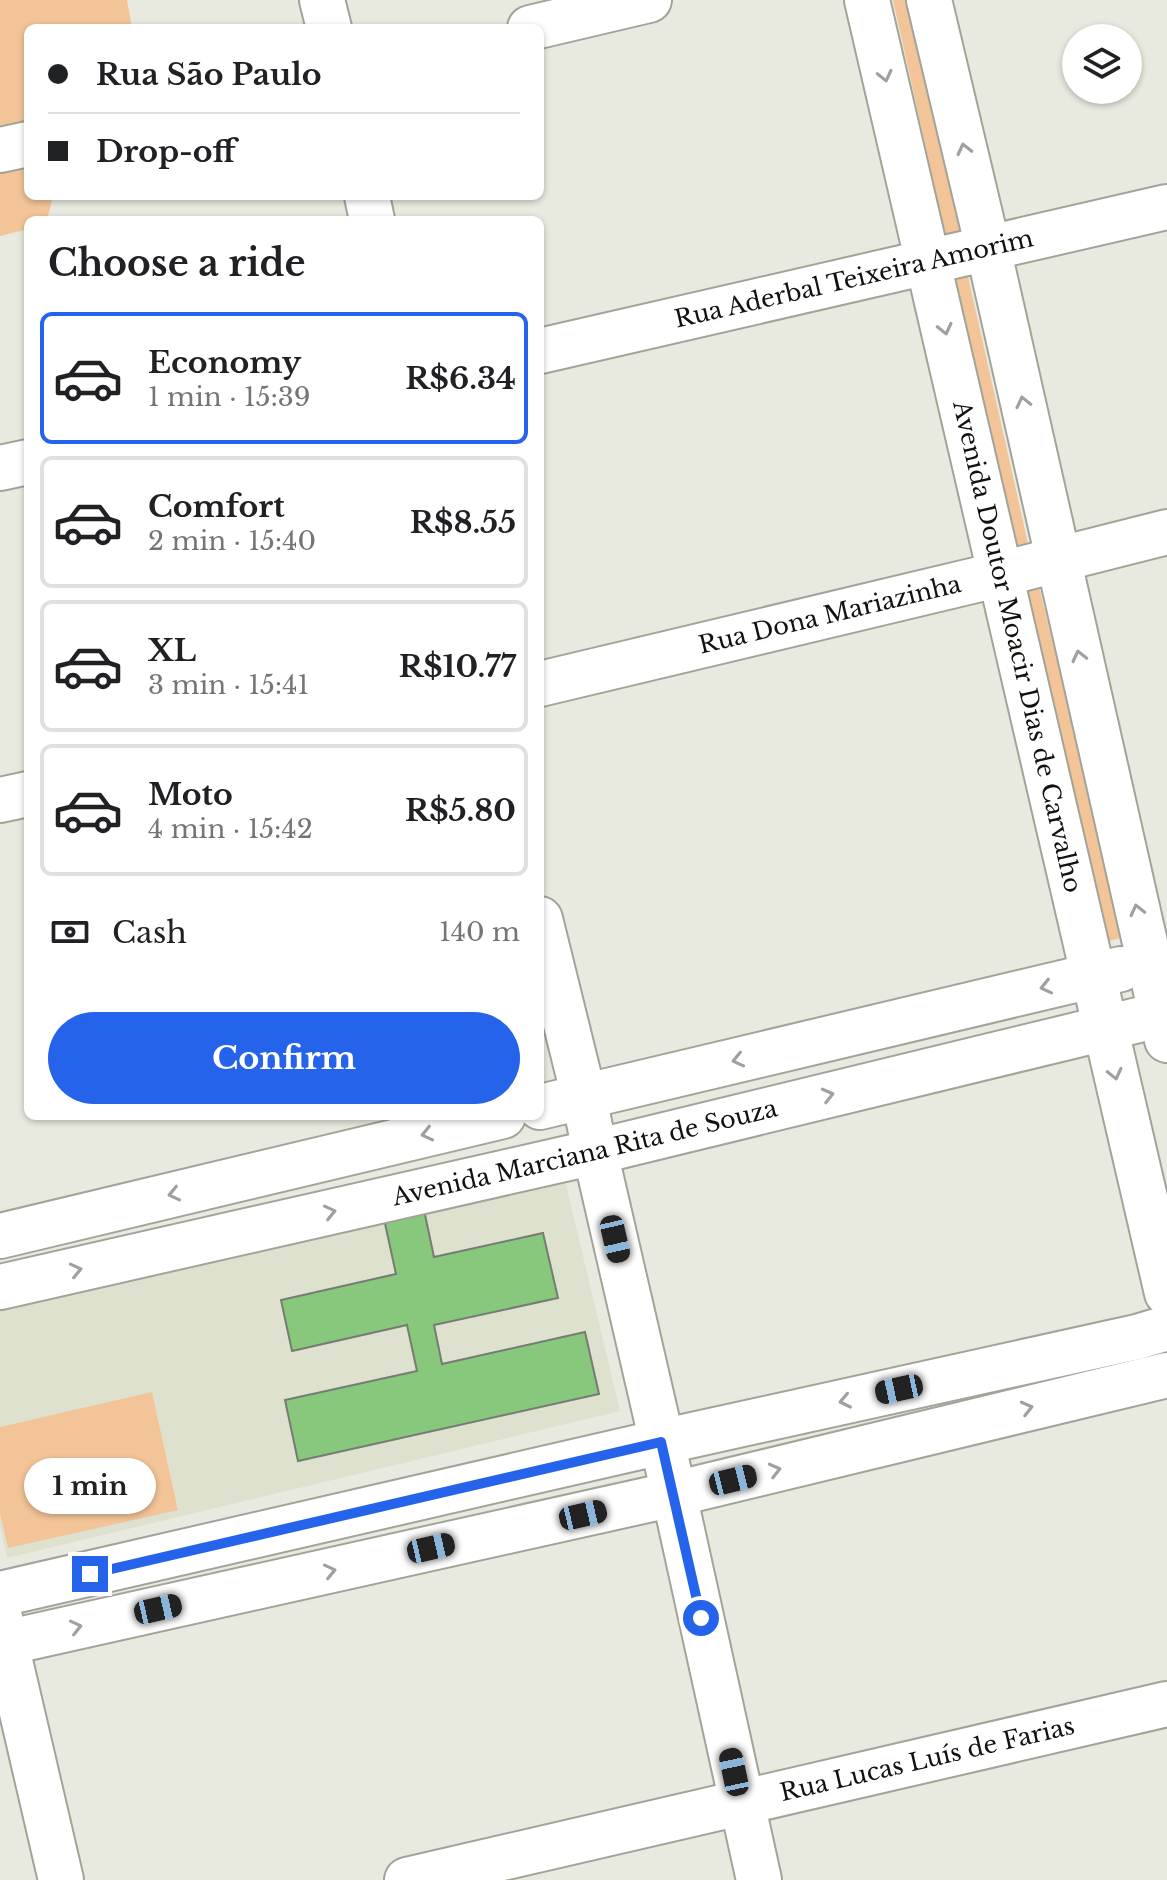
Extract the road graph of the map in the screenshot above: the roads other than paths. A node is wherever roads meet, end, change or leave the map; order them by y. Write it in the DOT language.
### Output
graph roads {
  1 [pos="322,0"];
  2 [pos="649,0"];
  3 [pos="867,0"];
  4 [pos="929,0"];
  5 [pos="328,24"];
  6 [pos="544,25"];
  7 [pos="24,145"];
  8 [pos="0,150"];
  9 [pos="1167,207"];
  10 [pos="988,248"];
  11 [pos="929,261"];
  12 [pos="544,350"];
  13 [pos="24,463"];
  14 [pos="0,468"];
  15 [pos="1167,532"];
  16 [pos="1058,560"];
  17 [pos="1001,574"];
  18 [pos="544,683"];
  19 [pos="24,795"];
  20 [pos="0,800"];
  21 [pos="544,935"];
  22 [pos="1158,960"];
  23 [pos="1093,976"];
  24 [pos="1165,1023"];
  25 [pos="1104,1028"];
  26 [pos="584,1097"];
  27 [pos="544,1106"];
  28 [pos="486,1120"];
  29 [pos="595,1152"];
  30 [pos="130,1205"];
  31 [pos="0,1236"];
  32 [pos="145,1254"];
  33 [pos="0,1287"];
  34 [pos="1167,1293"];
  35 [pos="1167,1328"];
  36 [pos="1167,1375"];
  37 [pos="661,1442"];
  38 [pos="674,1494"];
  39 [pos="0,1594"];
  40 [pos="2,1635"];
  41 [pos="1167,1704"];
  42 [pos="741,1803"];
  43 [pos="61,1880"];
  44 [pos="407,1880"];
  45 [pos="759,1880"];
  1 -- 5 [label="street"];
  2 -- 6 [label="street"];
  3 -- 11 [label="street, Avenida Doutor Moacir Dias de Carvalho, one-way"];
  10 -- 4 [label="street, one-way"];
  7 -- 8 [label="street"];
  9 -- 10 [label="street, Rua Aderbal Teixeira Amorim"];
  10 -- 11 [label="street, Rua Aderbal Teixeira Amorim"];
  16 -- 10 [label="street, one-way"];
  11 -- 12 [label="street, Rua Aderbal Teixeira Amorim"];
  11 -- 17 [label="street, Avenida Doutor Moacir Dias de Carvalho, one-way"];
  13 -- 14 [label="street"];
  15 -- 16 [label="street, Rua Dona Mariazinha"];
  16 -- 17 [label="street, Rua Dona Mariazinha"];
  22 -- 16 [label="street, one-way"];
  17 -- 18 [label="street, Rua Dona Mariazinha"];
  17 -- 23 [label="street, Avenida Doutor Moacir Dias de Carvalho"];
  19 -- 20 [label="street"];
  21 -- 26 [label="street"];
  22 -- 23 [label="street"];
  22 -- 24 [label="street"];
  23 -- 25 [label="street, Avenida Doutor Moacir Dias de Carvalho"];
  23 -- 26 [label="street, one-way"];
  24 -- 25 [label="street, Avenida Marciana Rita de Souza"];
  29 -- 25 [label="street, Avenida Marciana Rita de Souza, one-way"];
  25 -- 34 [label="street, Avenida Doutor Moacir Dias de Carvalho, one-way"];
  26 -- 27 [label="street"];
  26 -- 29 [label="street"];
  28 -- 30 [label="street, one-way"];
  32 -- 29 [label="street, Avenida Marciana Rita de Souza, one-way"];
  29 -- 37 [label="street"];
  30 -- 31 [label="street"];
  30 -- 32 [label="street"];
  33 -- 32 [label="street, Avenida Marciana Rita de Souza, one-way"];
  35 -- 37 [label="street, one-way"];
  38 -- 36 [label="street, one-way"];
  37 -- 38 [label="street"];
  37 -- 39 [label="street"];
  40 -- 38 [label="street, one-way"];
  38 -- 42 [label="street"];
  40 -- 43 [label="street"];
  41 -- 42 [label="street, Rua Lucas Luís de Farias"];
  42 -- 44 [label="street, Rua Lucas Luís de Farias"];
  42 -- 45 [label="street"];
}
